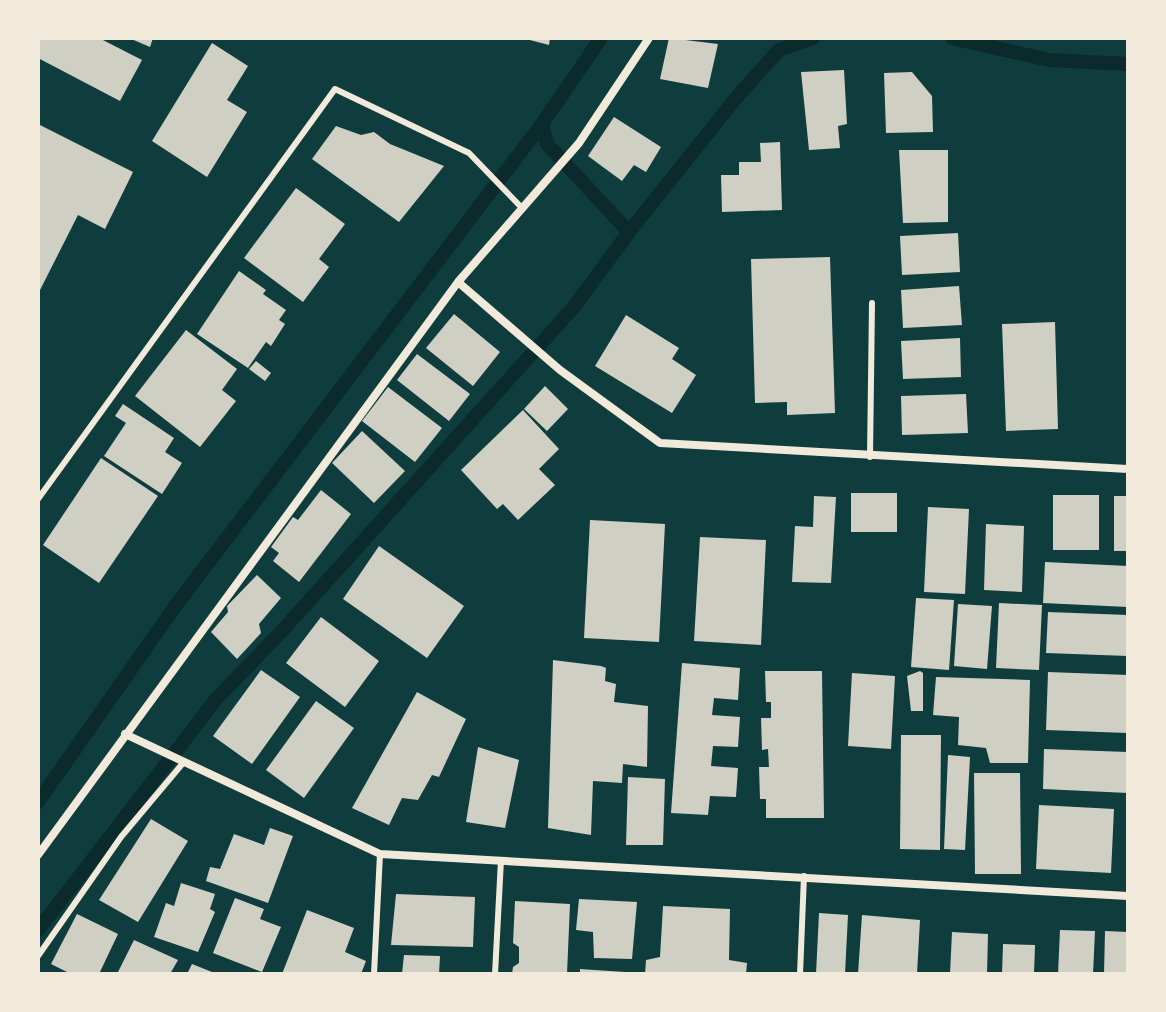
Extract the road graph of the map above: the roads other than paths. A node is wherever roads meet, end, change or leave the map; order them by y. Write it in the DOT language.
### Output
graph roads {
  1 [pos="649,38"];
  2 [pos="522,208"];
  3 [pos="458,282"];
  4 [pos="872,303"];
  5 [pos="870,457"];
  6 [pos="1128,469"];
  7 [pos="38,499"];
  8 [pos="125,734"];
  9 [pos="183,763"];
  10 [pos="380,854"];
  11 [pos="38,855"];
  12 [pos="501,860"];
  13 [pos="804,876"];
  14 [pos="1128,896"];
  15 [pos="38,956"];
  16 [pos="374,974"];
  17 [pos="495,974"];
  18 [pos="800,974"];
  1 -- 2 [label="street"];
  2 -- 3 [label="street"];
  2 -- 7 [label="lane"];
  3 -- 5 [label="street"];
  3 -- 8 [label="street"];
  4 -- 5 [label="lane"];
  5 -- 6 [label="street"];
  8 -- 9 [label="street"];
  8 -- 11 [label="street"];
  9 -- 10 [label="street"];
  9 -- 15 [label="lane"];
  10 -- 12 [label="street"];
  10 -- 16 [label="lane"];
  12 -- 13 [label="street"];
  12 -- 17 [label="lane"];
  13 -- 14 [label="street"];
  13 -- 18 [label="lane"];
}
